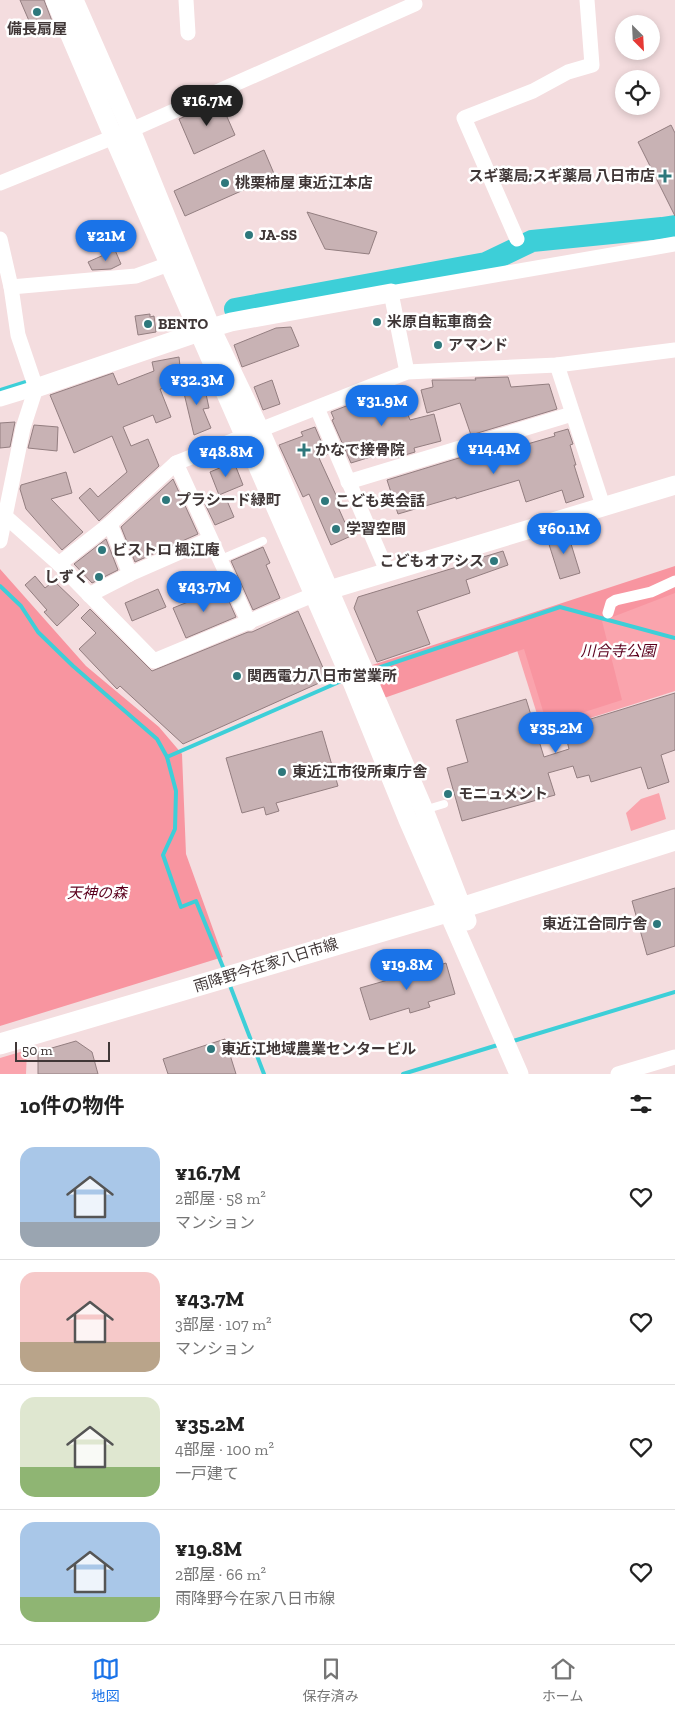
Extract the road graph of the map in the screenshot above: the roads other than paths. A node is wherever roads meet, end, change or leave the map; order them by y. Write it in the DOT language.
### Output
graph roads {
  1 [pos="55,0"];
  2 [pos="74,0"];
  3 [pos="186,0"];
  4 [pos="588,0"];
  5 [pos="415,4"];
  6 [pos="188,33"];
  7 [pos="122,134"];
  8 [pos="0,183"];
  9 [pos="0,239"];
  10 [pos="517,239"];
  11 [pos="675,244"];
  12 [pos="169,264"];
  13 [pos="11,288"];
  14 [pos="391,292"];
  15 [pos="205,330"];
  16 [pos="675,350"];
  17 [pos="557,365"];
  18 [pos="407,372"];
  19 [pos="36,388"];
  20 [pos="0,399"];
  21 [pos="317,408"];
  22 [pos="572,414"];
  23 [pos="252,433"];
  24 [pos="176,462"];
  25 [pos="348,482"];
  26 [pos="675,485"];
  27 [pos="603,506"];
  28 [pos="5,516"];
  29 [pos="110,524"];
  30 [pos="210,539"];
  31 [pos="0,541"];
  32 [pos="263,541"];
  33 [pos="219,560"];
  34 [pos="59,564"];
  35 [pos="387,571"];
  36 [pos="130,574"];
  37 [pos="675,581"];
  38 [pos="321,592"];
  39 [pos="89,595"];
  40 [pos="609,608"];
  41 [pos="248,623"];
  42 [pos="444,804"];
  43 [pos="424,810"];
  44 [pos="406,815"];
  45 [pos="675,840"];
  46 [pos="455,909"];
  47 [pos="0,1044"];
  48 [pos="675,1057"];
  49 [pos="519,1074"];
  50 [pos="533,1074"];
  51 [pos="618,1074"];
  1 -- 7 [label="street"];
  2 -- 7 [label="street"];
  3 -- 6 [label="street"];
  4 -- 10 [label="street"];
  5 -- 7 [label="street"];
  7 -- 8 [label="street"];
  7 -- 12 [label="street"];
  7 -- 15 [label="street"];
  9 -- 13 [label="street"];
  11 -- 14 [label="street"];
  12 -- 13 [label="street"];
  12 -- 15 [label="street"];
  13 -- 19 [label="street"];
  14 -- 15 [label="street"];
  14 -- 18 [label="street"];
  15 -- 19 [label="street"];
  15 -- 23 [label="street"];
  16 -- 17 [label="street"];
  17 -- 18 [label="street"];
  17 -- 22 [label="street"];
  18 -- 21 [label="street"];
  19 -- 20 [label="street"];
  19 -- 28 [label="street"];
  21 -- 23 [label="street"];
  21 -- 25 [label="street"];
  22 -- 25 [label="street"];
  22 -- 27 [label="street"];
  23 -- 24 [label="street"];
  23 -- 38 [label="street"];
  24 -- 29 [label="street"];
  24 -- 30 [label="street"];
  25 -- 35 [label="street"];
  26 -- 27 [label="street"];
  27 -- 35 [label="street"];
  28 -- 31 [label="street"];
  28 -- 34 [label="street"];
  29 -- 34 [label="street"];
  29 -- 36 [label="street"];
  30 -- 33 [label="street"];
  30 -- 36 [label="street"];
  32 -- 33 [label="lane"];
  33 -- 41 [label="street"];
  34 -- 39 [label="street"];
  35 -- 38 [label="street"];
  36 -- 39 [label="street"];
  37 -- 40 [label="street"];
  38 -- 41 [label="street"];
  38 -- 43 [label="street"];
  38 -- 44 [label="street"];
  39 -- 41 [label="street"];
  42 -- 43 [label="lane"];
  43 -- 44 [label="lane"];
  43 -- 46 [label="street"];
  44 -- 46 [label="street"];
  45 -- 46 [label="main road, 雨降野今在家八日市線"];
  46 -- 47 [label="main road, 雨降野今在家八日市線"];
  46 -- 49 [label="street"];
  46 -- 50 [label="street"];
  48 -- 51 [label="street"];
}
